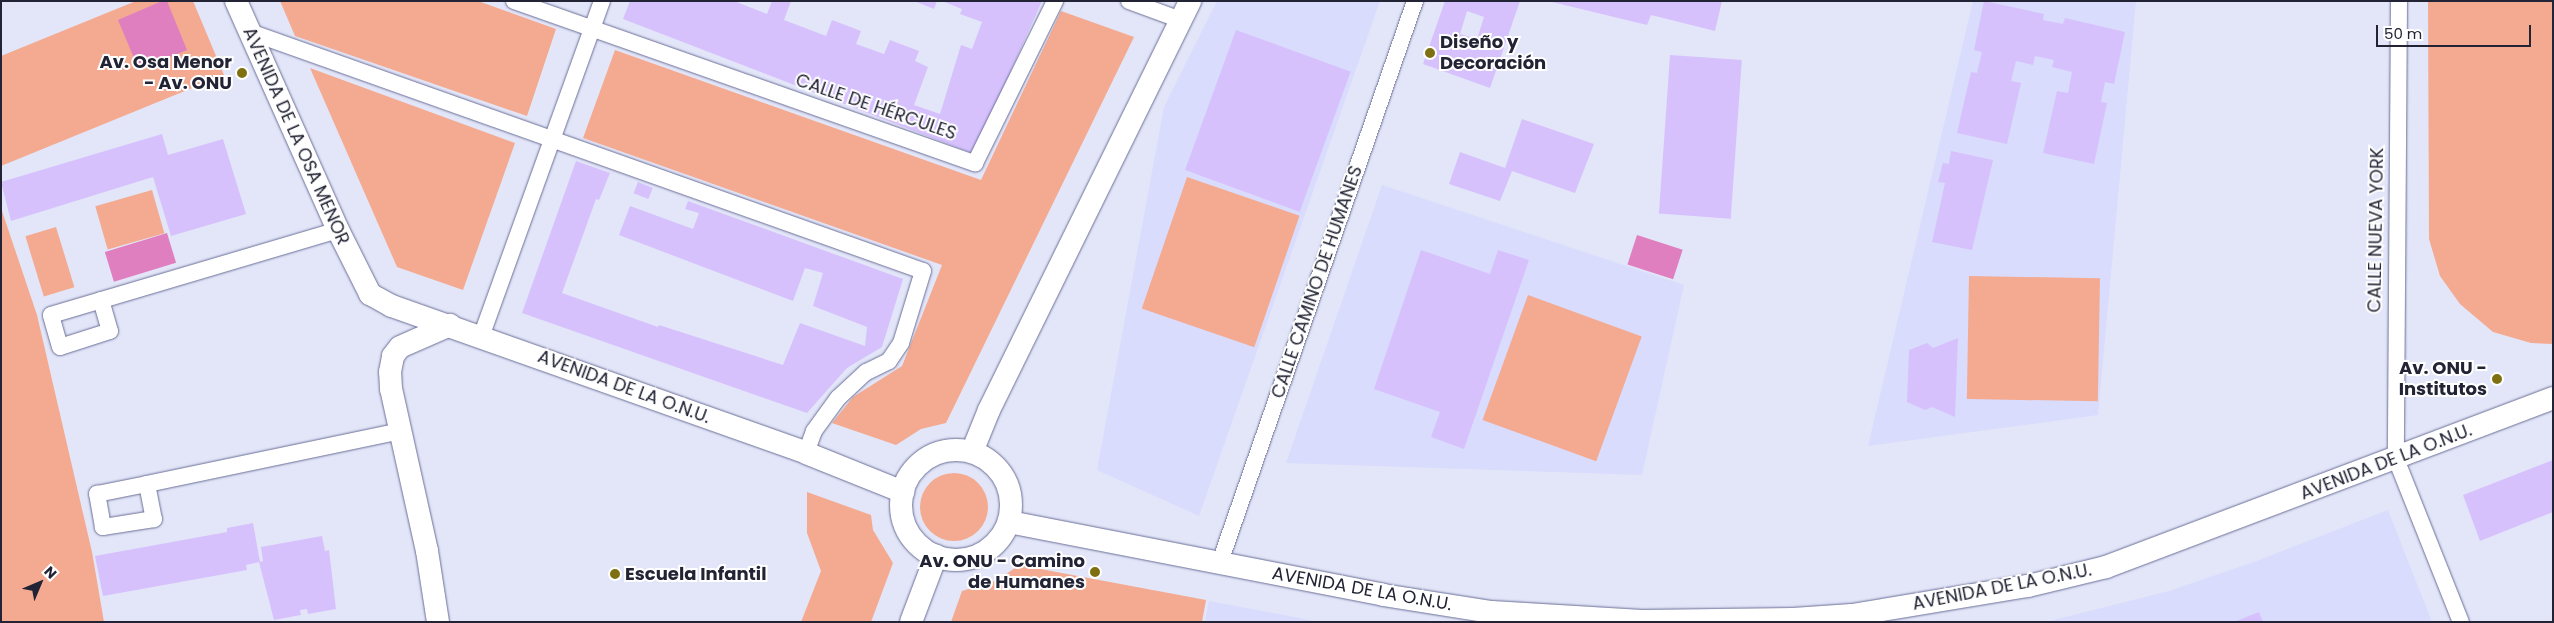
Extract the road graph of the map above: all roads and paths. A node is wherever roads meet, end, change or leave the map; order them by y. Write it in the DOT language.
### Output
graph roads {
  1 [pos="236,1"];
  2 [pos="514,1"];
  3 [pos="602,1"];
  4 [pos="1055,1"];
  5 [pos="1129,1"];
  6 [pos="1415,1"];
  7 [pos="2399,1"];
  8 [pos="1186,11"];
  9 [pos="593,29"];
  10 [pos="250,32"];
  11 [pos="551,139"];
  12 [pos="338,230"];
  13 [pos="357,271"];
  14 [pos="102,300"];
  15 [pos="450,325"];
  16 [pos="481,336"];
  17 [pos="2553,398"];
  18 [pos="400,431"];
  19 [pos="972,452"];
  20 [pos="806,453"];
  21 [pos="2396,459"];
  22 [pos="147,484"];
  23 [pos="903,492"];
  24 [pos="1009,522"];
  25 [pos="936,556"];
  26 [pos="1220,562"];
  27 [pos="1793,620"];
  28 [pos="438,622"];
  29 [pos="911,622"];
  30 [pos="2461,622"];
  1 -- 10 [label="street, AVENIDA DE LA OSA MENOR"];
  2 -- 9 [label="street, CALLE DE HÉRCULES"];
  3 -- 9 [label="street"];
  4 -- 9 [label="street, CALLE DE HÉRCULES"];
  5 -- 8 [label="street"];
  6 -- 26 [label="street, CALLE CAMINO DE HUMANES"];
  7 -- 21 [label="street, CALLE NUEVA YORK"];
  8 -- 19 [label="street"];
  9 -- 11 [label="street"];
  10 -- 11 [label="street"];
  10 -- 12 [label="street, AVENIDA DE LA OSA MENOR"];
  11 -- 16 [label="street"];
  11 -- 20 [label="street"];
  12 -- 13 [label="street, AVENIDA DE LA OSA MENOR"];
  12 -- 14 [label="street"];
  13 -- 15 [label="street, AVENIDA DE LA O.N.U."];
  15 -- 16 [label="street, AVENIDA DE LA O.N.U."];
  15 -- 18 [label="street"];
  16 -- 20 [label="street, AVENIDA DE LA O.N.U."];
  17 -- 21 [label="street, AVENIDA DE LA O.N.U."];
  18 -- 22 [label="street"];
  18 -- 28 [label="street"];
  19 -- 23 [label="street"];
  19 -- 24 [label="street"];
  20 -- 23 [label="street, AVENIDA DE LA O.N.U."];
  21 -- 27 [label="street, AVENIDA DE LA O.N.U."];
  21 -- 30 [label="street"];
  23 -- 25 [label="street"];
  24 -- 25 [label="street"];
  24 -- 26 [label="street, AVENIDA DE LA O.N.U."];
  25 -- 29 [label="street"];
  26 -- 27 [label="street, AVENIDA DE LA O.N.U."];
}
